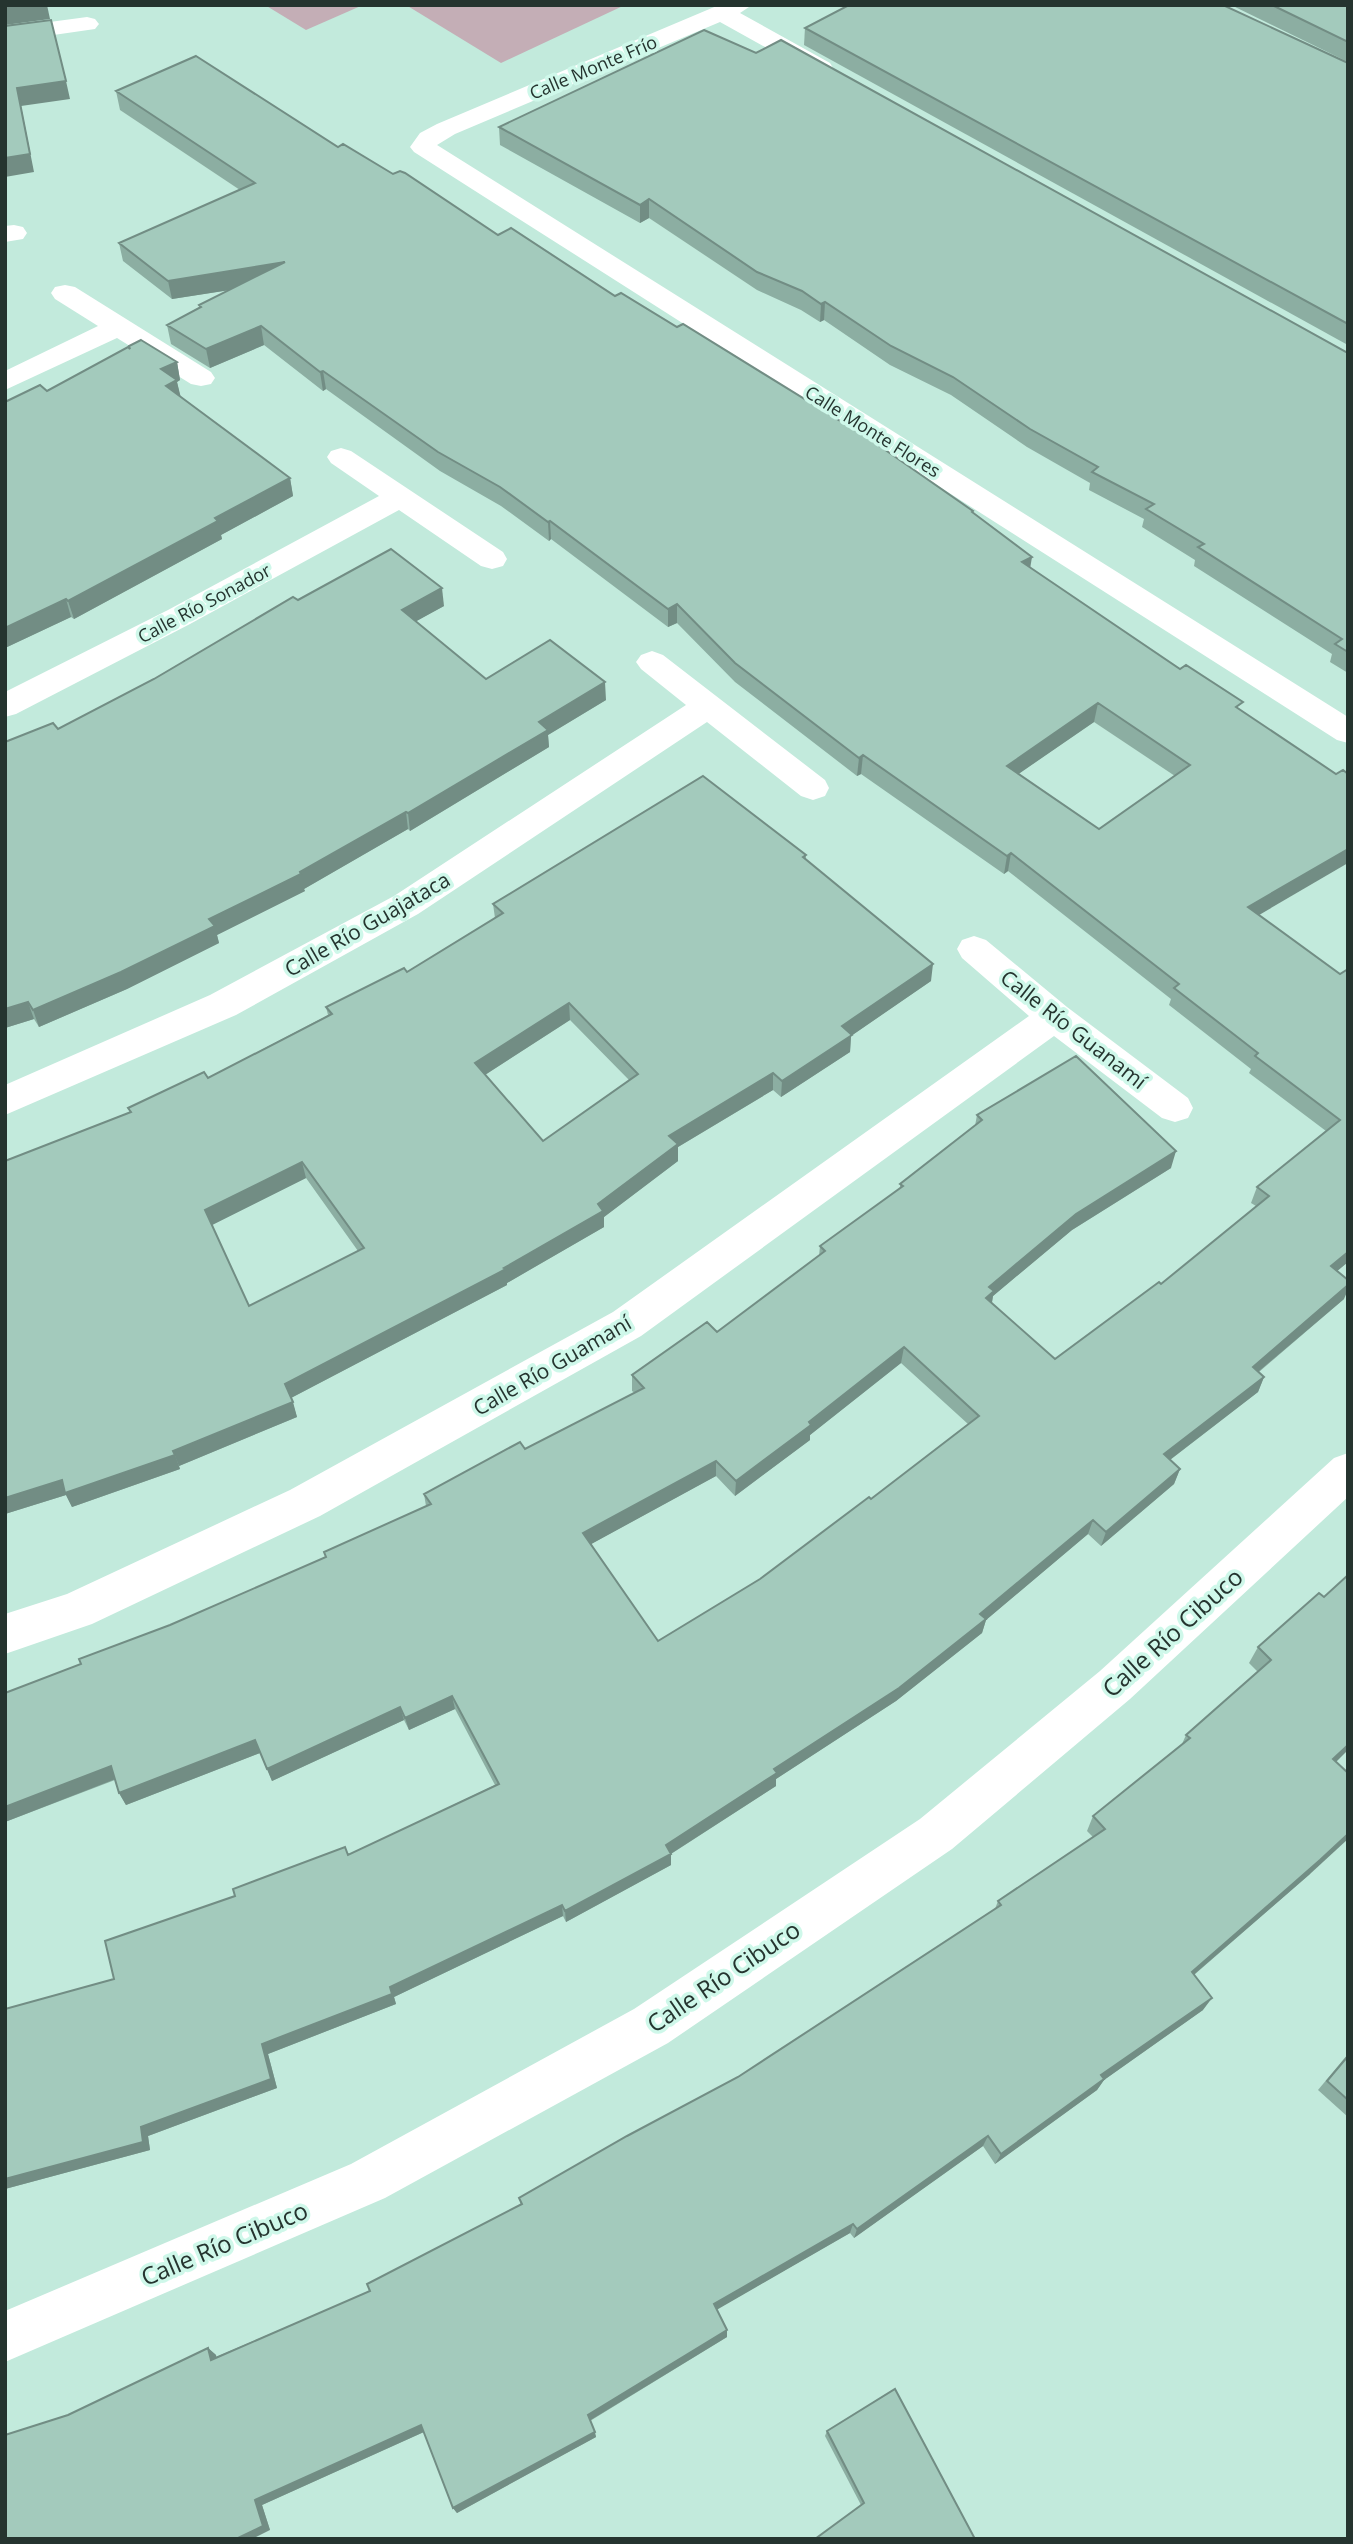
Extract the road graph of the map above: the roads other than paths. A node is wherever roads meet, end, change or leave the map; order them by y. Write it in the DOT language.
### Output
graph roads {
  1 [pos="731,9"];
  2 [pos="87,24"];
  3 [pos="5,34"];
  4 [pos="842,80"];
  5 [pos="446,129"];
  6 [pos="65,293"];
  7 [pos="117,327"];
  8 [pos="201,378"];
  9 [pos="5,382"];
  10 [pos="341,457"];
  11 [pos="401,496"];
  12 [pos="492,559"];
  13 [pos="652,662"];
  14 [pos="5,706"];
  15 [pos="707,707"];
  16 [pos="1348,732"];
  17 [pos="813,788"];
  18 [pos="974,949"];
  19 [pos="1054,1017"];
  20 [pos="5,1101"];
  21 [pos="1175,1108"];
  22 [pos="1348,1471"];
  23 [pos="5,1634"];
  24 [pos="5,2337"];
  1 -- 4 [label="street"];
  1 -- 5 [label="street, Calle Monte Frío"];
  2 -- 3 [label="street"];
  5 -- 16 [label="street, Calle Monte Flores"];
  6 -- 7 [label="street"];
  7 -- 8 [label="street"];
  7 -- 9 [label="street"];
  10 -- 11 [label="street"];
  11 -- 12 [label="street"];
  11 -- 14 [label="street, Calle Río Sonador"];
  13 -- 15 [label="street"];
  15 -- 17 [label="street"];
  15 -- 20 [label="street, Calle Río Guajataca"];
  18 -- 19 [label="street, Calle Río Guanamí"];
  19 -- 21 [label="street, Calle Río Guanamí"];
  19 -- 23 [label="street, Calle Río Guamaní"];
  22 -- 24 [label="street, Calle Río Cibuco"];
}
